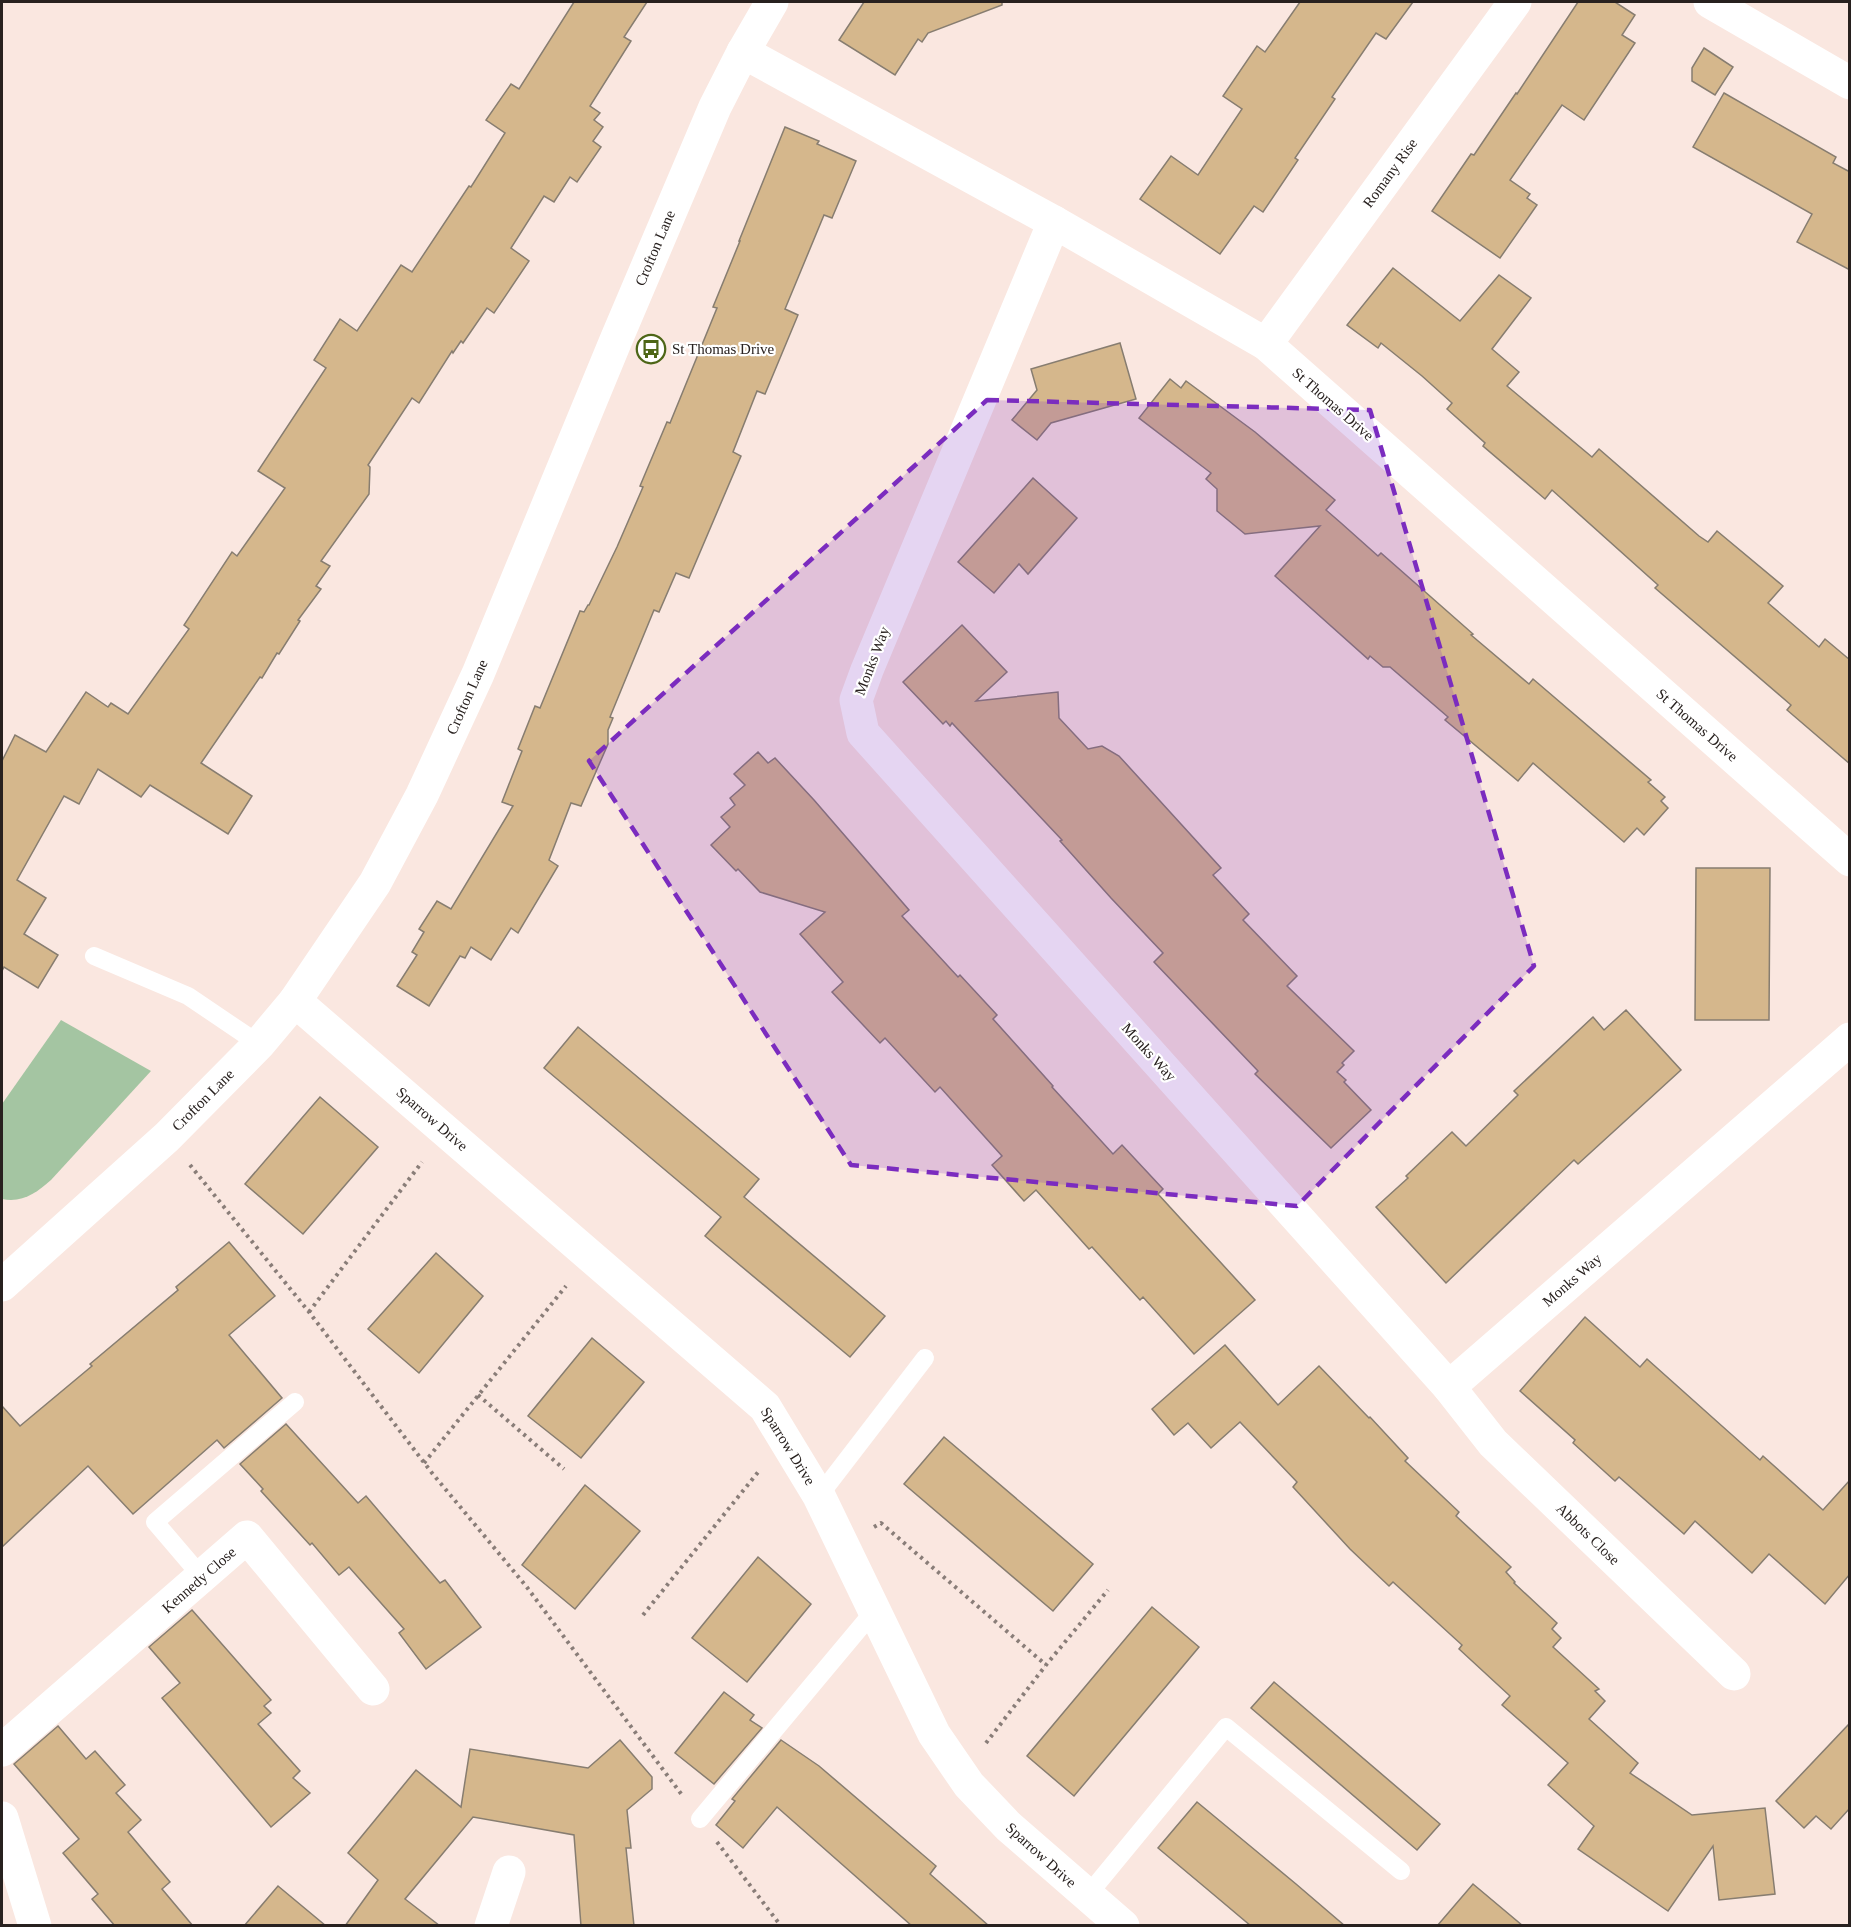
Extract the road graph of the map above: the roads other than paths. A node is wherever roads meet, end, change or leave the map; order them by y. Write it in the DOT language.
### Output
graph roads {
  1 [pos="1515,2"];
  2 [pos="1710,2"];
  3 [pos="768,3"];
  4 [pos="743,52"];
  5 [pos="1850,83"];
  6 [pos="1054,222"];
  7 [pos="1266,344"];
  8 [pos="1850,860"];
  9 [pos="94,956"];
  10 [pos="295,1001"];
  11 [pos="1850,1039"];
  12 [pos="259,1044"];
  13 [pos="7,1271"];
  14 [pos="925,1358"];
  15 [pos="1449,1387"];
  16 [pos="295,1402"];
  17 [pos="819,1496"];
  18 [pos="202,1577"];
  19 [pos="874,1611"];
  20 [pos="1734,1674"];
  21 [pos="373,1689"];
  22 [pos="2,1750"];
  23 [pos="2,1818"];
  24 [pos="700,1819"];
  25 [pos="1401,1871"];
  26 [pos="509,1872"];
  27 [pos="1087,1896"];
  28 [pos="35,1926"];
  29 [pos="491,1926"];
  30 [pos="1123,1926"];
  1 -- 7 [label="street, Romany Rise"];
  2 -- 5 [label="street"];
  3 -- 4 [label="street, Crofton Lane"];
  4 -- 6 [label="street, St Thomas Drive"];
  4 -- 10 [label="street, Crofton Lane"];
  6 -- 7 [label="street, St Thomas Drive"];
  6 -- 15 [label="street, Monks Way"];
  7 -- 8 [label="street, St Thomas Drive"];
  9 -- 12 [label="lane"];
  10 -- 12 [label="street, Crofton Lane"];
  10 -- 17 [label="street, Sparrow Drive"];
  11 -- 15 [label="street, Monks Way"];
  12 -- 13 [label="street, Crofton Lane"];
  14 -- 17 [label="lane"];
  15 -- 20 [label="street, Abbots Close"];
  16 -- 18 [label="lane"];
  17 -- 19 [label="street, Sparrow Drive"];
  18 -- 21 [label="street, Kennedy Close"];
  18 -- 22 [label="street, Kennedy Close"];
  19 -- 24 [label="lane"];
  19 -- 27 [label="street, Sparrow Drive"];
  23 -- 28 [label="street"];
  25 -- 27 [label="lane"];
  26 -- 29 [label="street"];
  27 -- 30 [label="street, Sparrow Drive"];
}
